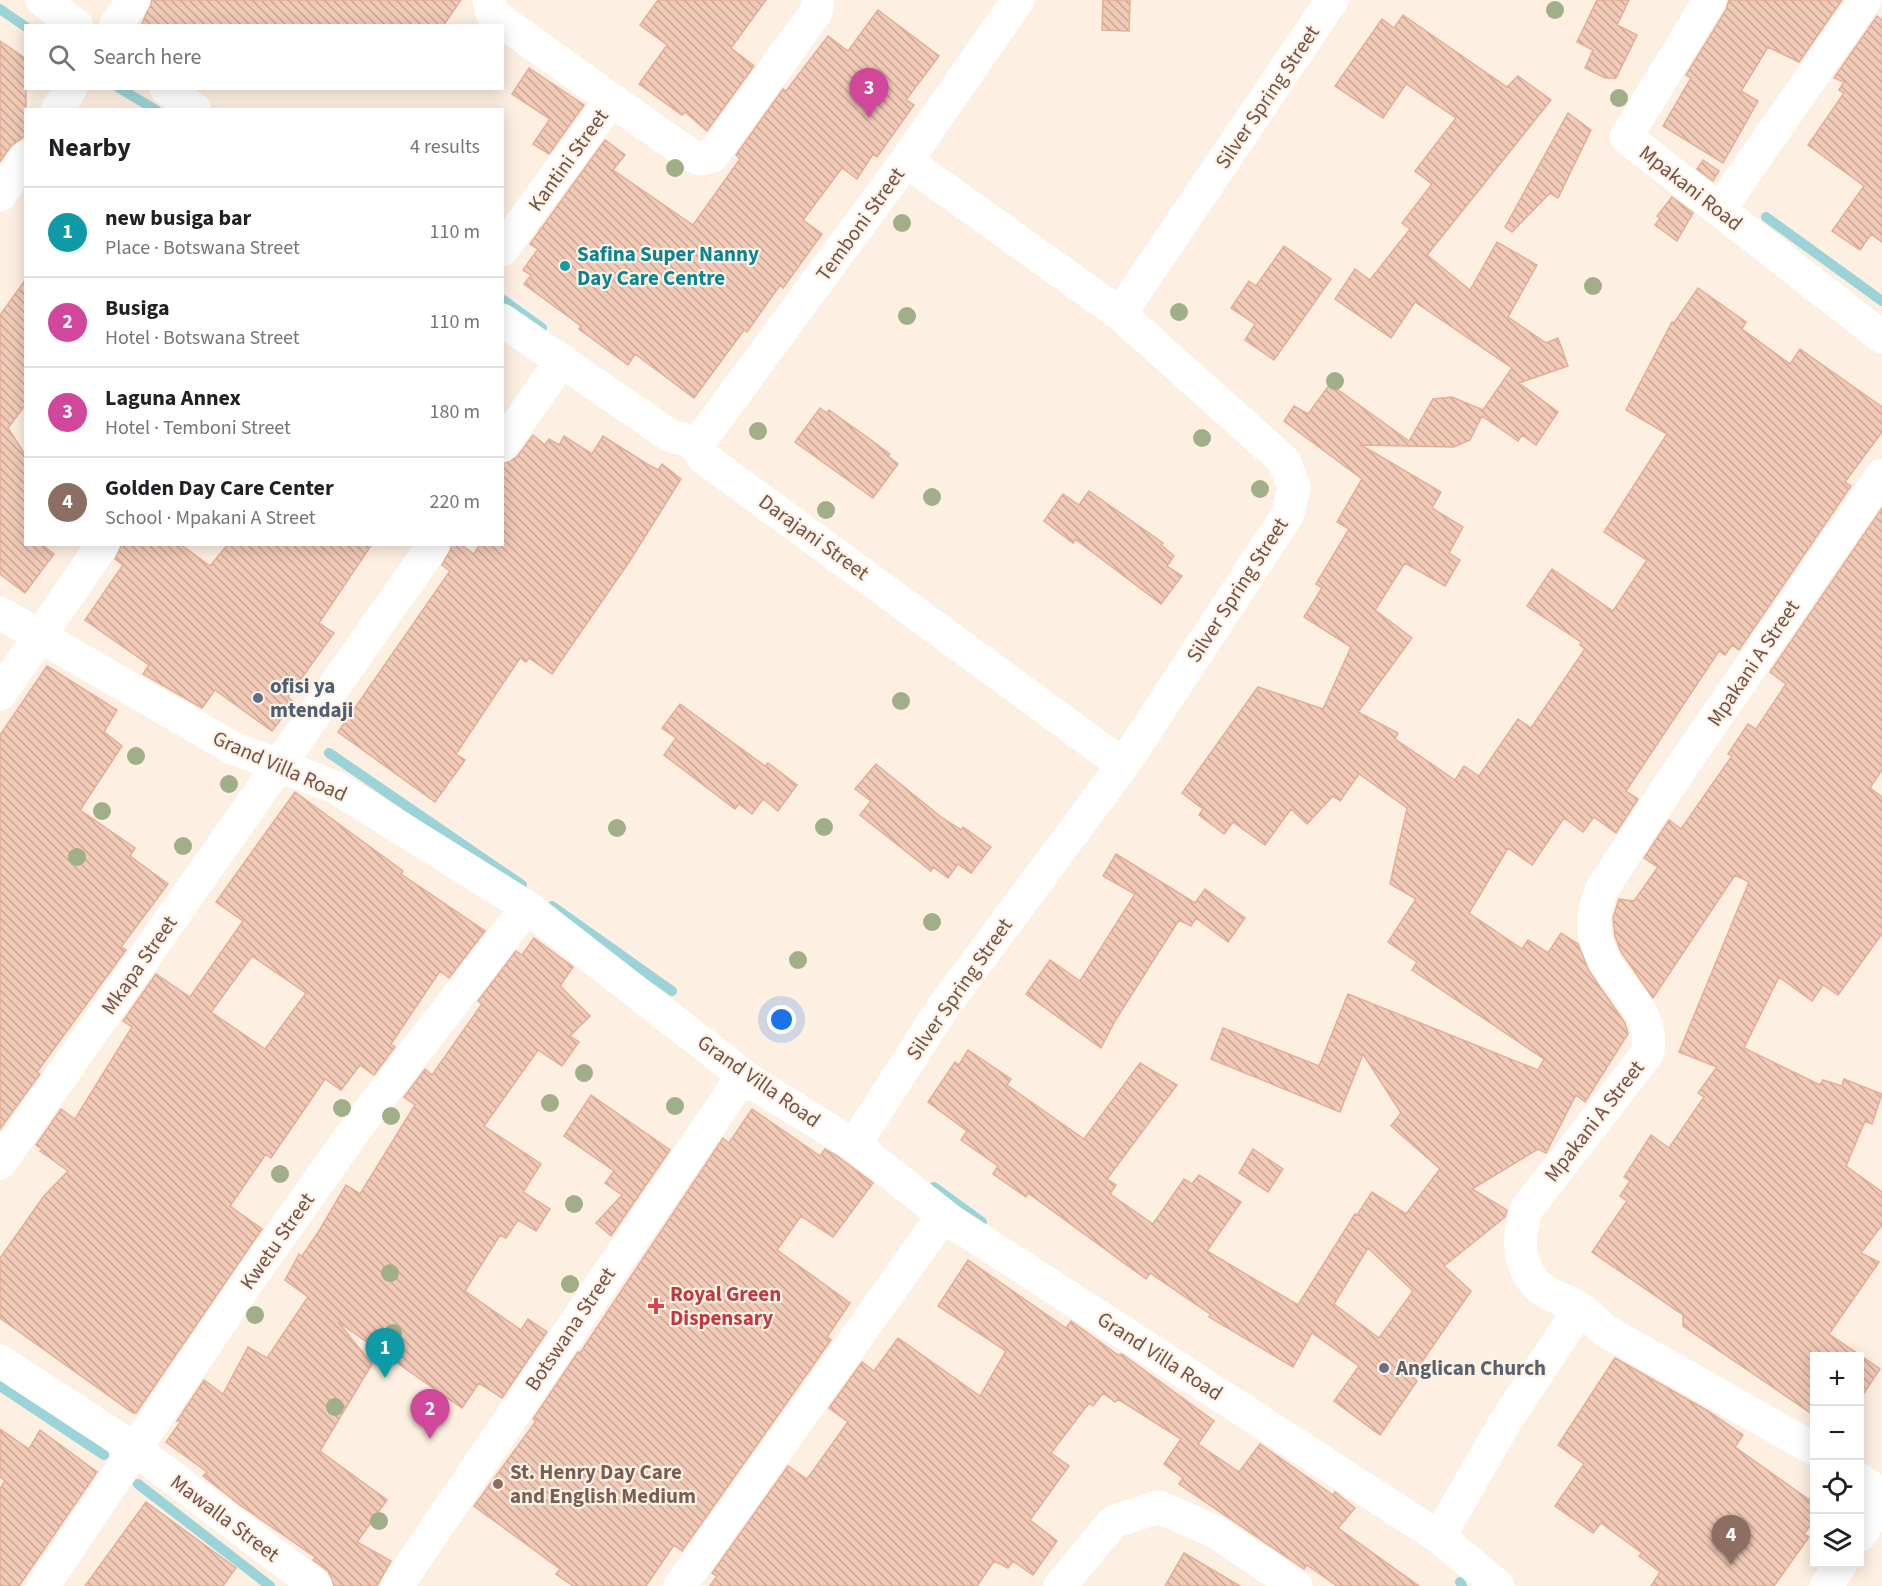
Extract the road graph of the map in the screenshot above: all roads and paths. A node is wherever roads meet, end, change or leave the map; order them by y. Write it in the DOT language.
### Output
graph roads {
  1 [pos="42,0"];
  2 [pos="134,0"];
  3 [pos="489,0"];
  4 [pos="818,0"];
  5 [pos="1018,0"];
  6 [pos="1332,0"];
  7 [pos="1710,0"];
  8 [pos="1865,0"];
  9 [pos="74,24"];
  10 [pos="116,24"];
  11 [pos="70,90"];
  12 [pos="168,90"];
  13 [pos="612,99"];
  14 [pos="58,108"];
  15 [pos="192,108"];
  16 [pos="24,160"];
  17 [pos="906,161"];
  18 [pos="0,195"];
  19 [pos="1719,210"];
  20 [pos="504,247"];
  21 [pos="1119,314"];
  22 [pos="504,321"];
  23 [pos="1882,337"];
  24 [pos="562,360"];
  25 [pos="696,442"];
  26 [pos="504,443"];
  27 [pos="1882,475"];
  28 [pos="102,546"];
  29 [pos="433,546"];
  30 [pos="0,613"];
  31 [pos="41,638"];
  32 [pos="0,694"];
  33 [pos="1123,765"];
  34 [pos="278,767"];
  35 [pos="527,907"];
  36 [pos="752,1082"];
  37 [pos="854,1145"];
  38 [pos="0,1163"];
  39 [pos="951,1221"];
  40 [pos="1580,1309"];
  41 [pos="0,1361"];
  42 [pos="1810,1446"];
  43 [pos="136,1450"];
  44 [pos="1864,1483"];
  45 [pos="1882,1495"];
  46 [pos="1882,1501"];
  47 [pos="1864,1529"];
  48 [pos="1439,1537"];
  49 [pos="1838,1568"];
  50 [pos="1484,1581"];
  51 [pos="43,1586"];
  52 [pos="316,1586"];
  53 [pos="397,1586"];
  54 [pos="680,1586"];
  55 [pos="1060,1586"];
  56 [pos="1296,1586"];
  57 [pos="1826,1586"];
  1 -- 9 [label="street"];
  2 -- 10 [label="street"];
  3 -- 13 [label="street"];
  4 -- 13 [label="street"];
  5 -- 17 [label="street, Temboni Street"];
  6 -- 21 [label="street, Silver Spring Street"];
  7 -- 19 [label="street, Mpakani Road"];
  8 -- 19 [label="street"];
  11 -- 14 [label="street"];
  12 -- 15 [label="street"];
  13 -- 20 [label="street, Kantini Street"];
  16 -- 18 [label="street"];
  17 -- 21 [label="street"];
  17 -- 25 [label="street, Temboni Street"];
  19 -- 23 [label="street, Mpakani Road"];
  21 -- 33 [label="street, Silver Spring Street"];
  22 -- 24 [label="street"];
  24 -- 25 [label="street"];
  24 -- 26 [label="street"];
  25 -- 33 [label="street, Darajani Street"];
  27 -- 40 [label="street, Mpakani A Street"];
  28 -- 31 [label="street"];
  29 -- 34 [label="street, Mkapa Street"];
  30 -- 31 [label="street, Grand Villa Road"];
  31 -- 32 [label="street"];
  31 -- 34 [label="street, Grand Villa Road"];
  33 -- 37 [label="street, Silver Spring Street"];
  34 -- 35 [label="street, Grand Villa Road"];
  34 -- 38 [label="street, Mkapa Street"];
  35 -- 36 [label="street, Grand Villa Road"];
  35 -- 43 [label="street, Kwetu Street"];
  36 -- 37 [label="street, Grand Villa Road"];
  36 -- 53 [label="street, Botswana Street"];
  37 -- 39 [label="street, Grand Villa Road"];
  39 -- 48 [label="street, Grand Villa Road"];
  39 -- 54 [label="street"];
  40 -- 42 [label="street, Mpakani A Street"];
  40 -- 48 [label="street"];
  41 -- 43 [label="street, Mawalla Street"];
  43 -- 51 [label="street, Kwetu Street"];
  43 -- 52 [label="street, Mawalla Street"];
  44 -- 45 [label="street"];
  46 -- 47 [label="street"];
  48 -- 50 [label="street, Grand Villa Road"];
  49 -- 57 [label="street"];
  55 -- 56 [label="street"];
}
